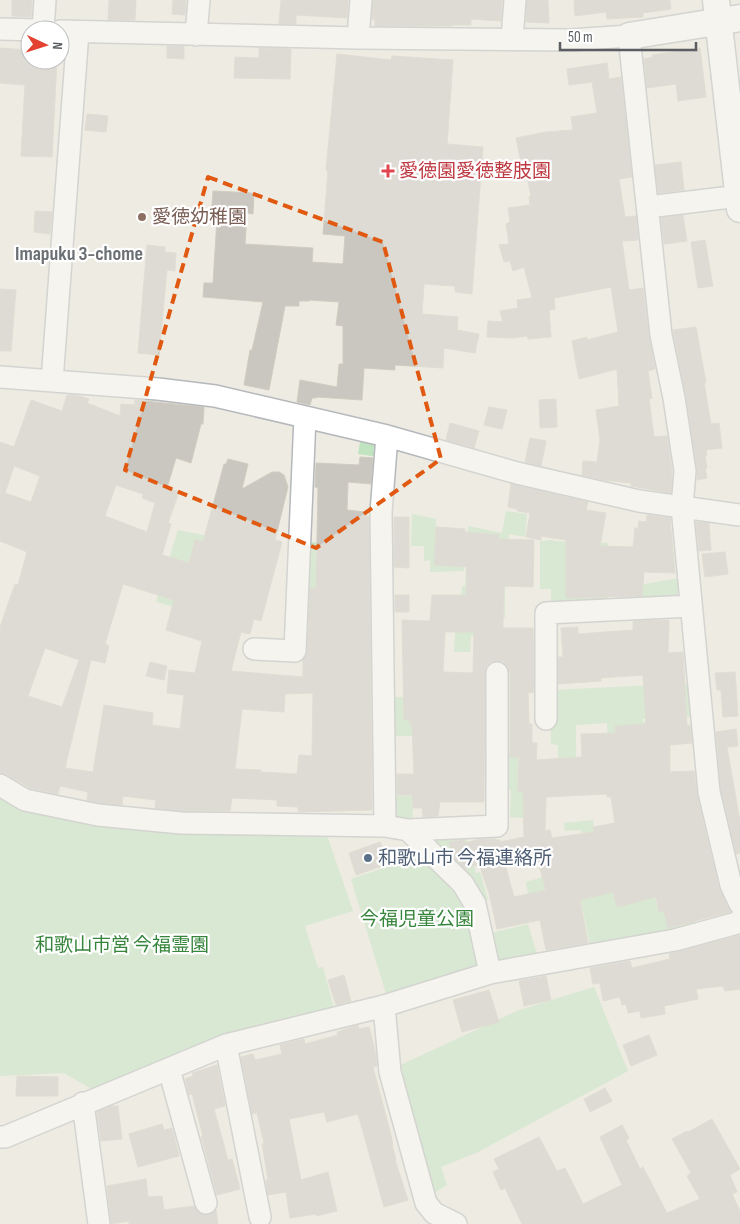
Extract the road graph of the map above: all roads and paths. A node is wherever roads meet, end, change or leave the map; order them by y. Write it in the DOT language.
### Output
graph roads {
  1 [pos="45,0"];
  2 [pos="199,0"];
  3 [pos="361,0"];
  4 [pos="515,0"];
  5 [pos="725,14"];
  6 [pos="44,20"];
  7 [pos="0,29"];
  8 [pos="20,30"];
  9 [pos="70,31"];
  10 [pos="196,35"];
  11 [pos="629,36"];
  12 [pos="358,38"];
  13 [pos="512,39"];
  14 [pos="67,70"];
  15 [pos="740,200"];
  16 [pos="648,207"];
  17 [pos="0,377"];
  18 [pos="52,381"];
  19 [pos="305,417"];
  20 [pos="387,436"];
  21 [pos="682,507"];
  22 [pos="740,515"];
  23 [pos="691,606"];
  24 [pos="254,649"];
  25 [pos="497,672"];
  26 [pos="546,719"];
  27 [pos="0,785"];
  28 [pos="385,826"];
  29 [pos="408,830"];
  30 [pos="740,904"];
  31 [pos="740,920"];
  32 [pos="490,973"];
  33 [pos="384,1006"];
  34 [pos="226,1045"];
  35 [pos="169,1069"];
  36 [pos="83,1103"];
  37 [pos="0,1137"];
  38 [pos="206,1203"];
  39 [pos="260,1217"];
  40 [pos="99,1224"];
  41 [pos="456,1224"];
  1 -- 6 [label="street"];
  2 -- 10 [label="street"];
  3 -- 12 [label="street"];
  4 -- 13 [label="street"];
  5 -- 11 [label="street"];
  5 -- 15 [label="street"];
  7 -- 8 [label="street"];
  9 -- 10 [label="street"];
  10 -- 12 [label="street"];
  11 -- 13 [label="street"];
  11 -- 16 [label="street"];
  12 -- 13 [label="street"];
  14 -- 18 [label="street"];
  15 -- 16 [label="street"];
  16 -- 21 [label="street"];
  17 -- 18 [label="street"];
  18 -- 19 [label="street"];
  19 -- 20 [label="street"];
  19 -- 24 [label="street"];
  20 -- 21 [label="street"];
  20 -- 28 [label="street"];
  21 -- 22 [label="street"];
  21 -- 23 [label="street"];
  23 -- 26 [label="street"];
  23 -- 30 [label="street"];
  25 -- 29 [label="street"];
  27 -- 28 [label="street"];
  28 -- 29 [label="street"];
  29 -- 32 [label="street"];
  31 -- 32 [label="street"];
  32 -- 33 [label="street"];
  33 -- 34 [label="street"];
  33 -- 41 [label="street"];
  34 -- 35 [label="street"];
  34 -- 39 [label="street"];
  35 -- 36 [label="street"];
  35 -- 38 [label="street"];
  36 -- 37 [label="street"];
  36 -- 40 [label="street"];
}
